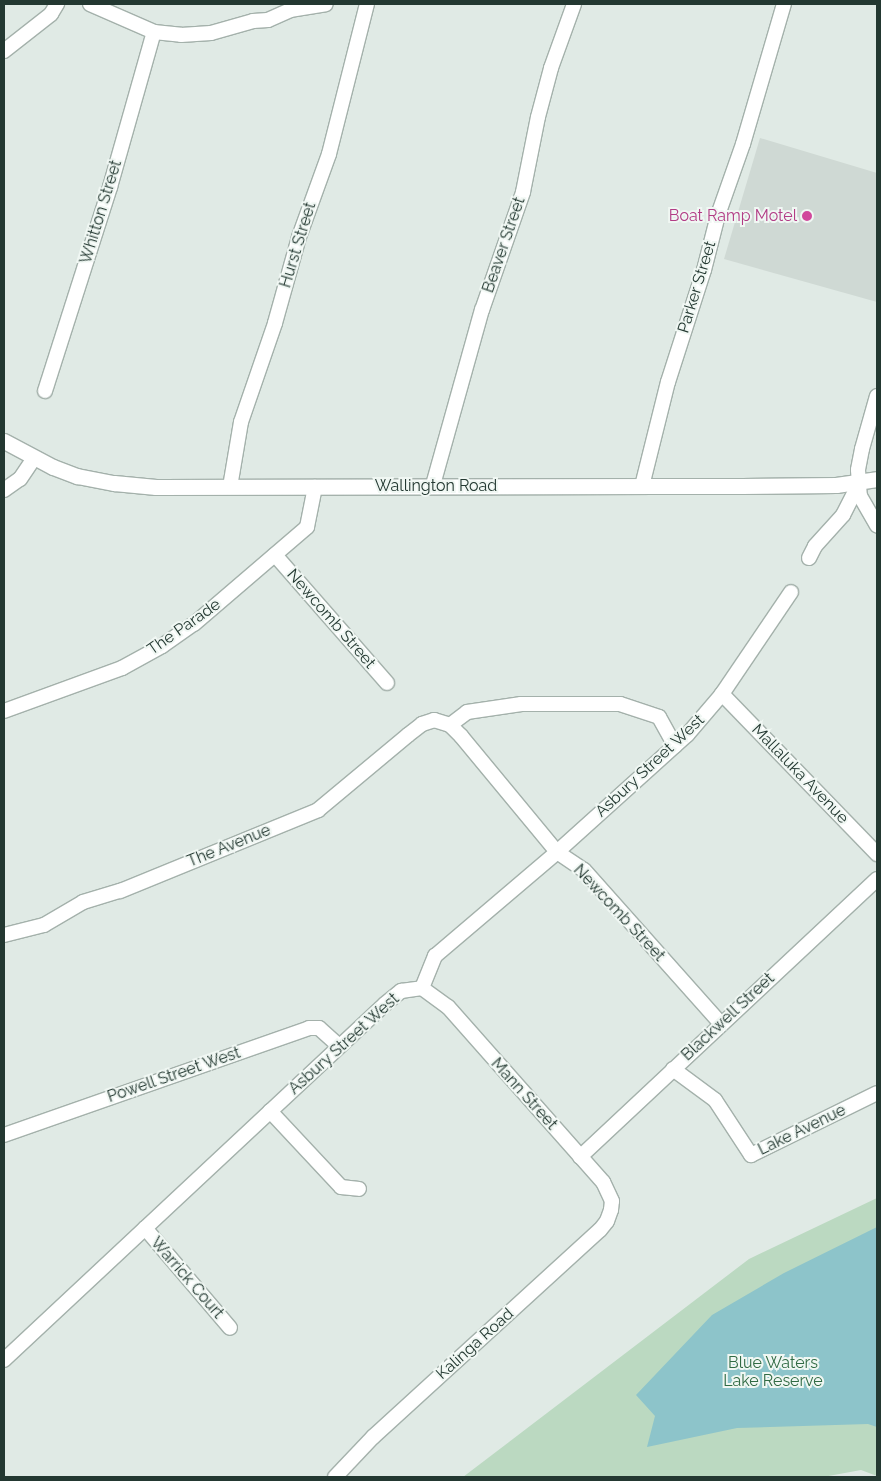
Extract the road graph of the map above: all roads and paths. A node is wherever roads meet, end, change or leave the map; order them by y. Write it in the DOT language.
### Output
graph roads {
  1 [pos="57,4"];
  2 [pos="90,4"];
  3 [pos="326,4"];
  4 [pos="367,4"];
  5 [pos="574,4"];
  6 [pos="784,4"];
  7 [pos="154,32"];
  8 [pos="4,51"];
  9 [pos="45,391"];
  10 [pos="877,396"];
  11 [pos="4,441"];
  12 [pos="34,458"];
  13 [pos="877,480"];
  14 [pos="859,482"];
  15 [pos="433,485"];
  16 [pos="642,486"];
  17 [pos="230,487"];
  18 [pos="316,487"];
  19 [pos="4,490"];
  20 [pos="877,525"];
  21 [pos="275,555"];
  22 [pos="809,558"];
  23 [pos="791,592"];
  24 [pos="387,683"];
  25 [pos="722,694"];
  26 [pos="4,711"];
  27 [pos="450,725"];
  28 [pos="675,746"];
  29 [pos="557,852"];
  30 [pos="877,854"];
  31 [pos="877,879"];
  32 [pos="4,935"];
  33 [pos="422,988"];
  34 [pos="721,1024"];
  35 [pos="339,1046"];
  36 [pos="673,1069"];
  37 [pos="877,1093"];
  38 [pos="270,1111"];
  39 [pos="4,1135"];
  40 [pos="580,1157"];
  41 [pos="359,1189"];
  42 [pos="611,1210"];
  43 [pos="145,1228"];
  44 [pos="230,1328"];
  45 [pos="4,1360"];
  46 [pos="335,1477"];
  1 -- 8 [label="street"];
  2 -- 7 [label="street"];
  3 -- 7 [label="street"];
  4 -- 17 [label="street, Hurst Street"];
  5 -- 15 [label="street, Beaver Street"];
  6 -- 16 [label="street, Parker Street"];
  7 -- 9 [label="street, Whitton Street"];
  10 -- 14 [label="street"];
  11 -- 12 [label="street, Wallington Road"];
  12 -- 17 [label="street, Wallington Road"];
  12 -- 19 [label="street"];
  13 -- 14 [label="street, Wallington Road"];
  14 -- 16 [label="street, Wallington Road"];
  14 -- 20 [label="street"];
  14 -- 22 [label="street"];
  15 -- 16 [label="street, Wallington Road"];
  15 -- 18 [label="street, Wallington Road"];
  17 -- 18 [label="street, Wallington Road"];
  18 -- 21 [label="street, The Parade"];
  21 -- 24 [label="street, Newcomb Street"];
  21 -- 26 [label="street, The Parade"];
  23 -- 25 [label="street, Asbury Street West"];
  25 -- 28 [label="street, Asbury Street West"];
  25 -- 30 [label="street, Mallaluka Avenue"];
  27 -- 28 [label="street"];
  27 -- 29 [label="street, Newcomb Street"];
  27 -- 32 [label="street, The Avenue"];
  28 -- 29 [label="street, Asbury Street West"];
  29 -- 33 [label="street, Asbury Street West"];
  29 -- 34 [label="street, Newcomb Street"];
  31 -- 34 [label="street, Blackwell Street"];
  33 -- 35 [label="street, Asbury Street West"];
  33 -- 40 [label="street, Mann Street"];
  34 -- 36 [label="street, Blackwell Street"];
  35 -- 38 [label="street, Asbury Street West"];
  35 -- 39 [label="street, Powell Street West"];
  36 -- 37 [label="street, Lake Avenue"];
  36 -- 40 [label="street, Blackwell Street"];
  38 -- 41 [label="street"];
  38 -- 43 [label="street, Asbury Street West"];
  40 -- 42 [label="street, Mann Street"];
  42 -- 46 [label="street, Kalinga Road"];
  43 -- 44 [label="street, Warrick Court"];
  43 -- 45 [label="street, Asbury Street West"];
}
